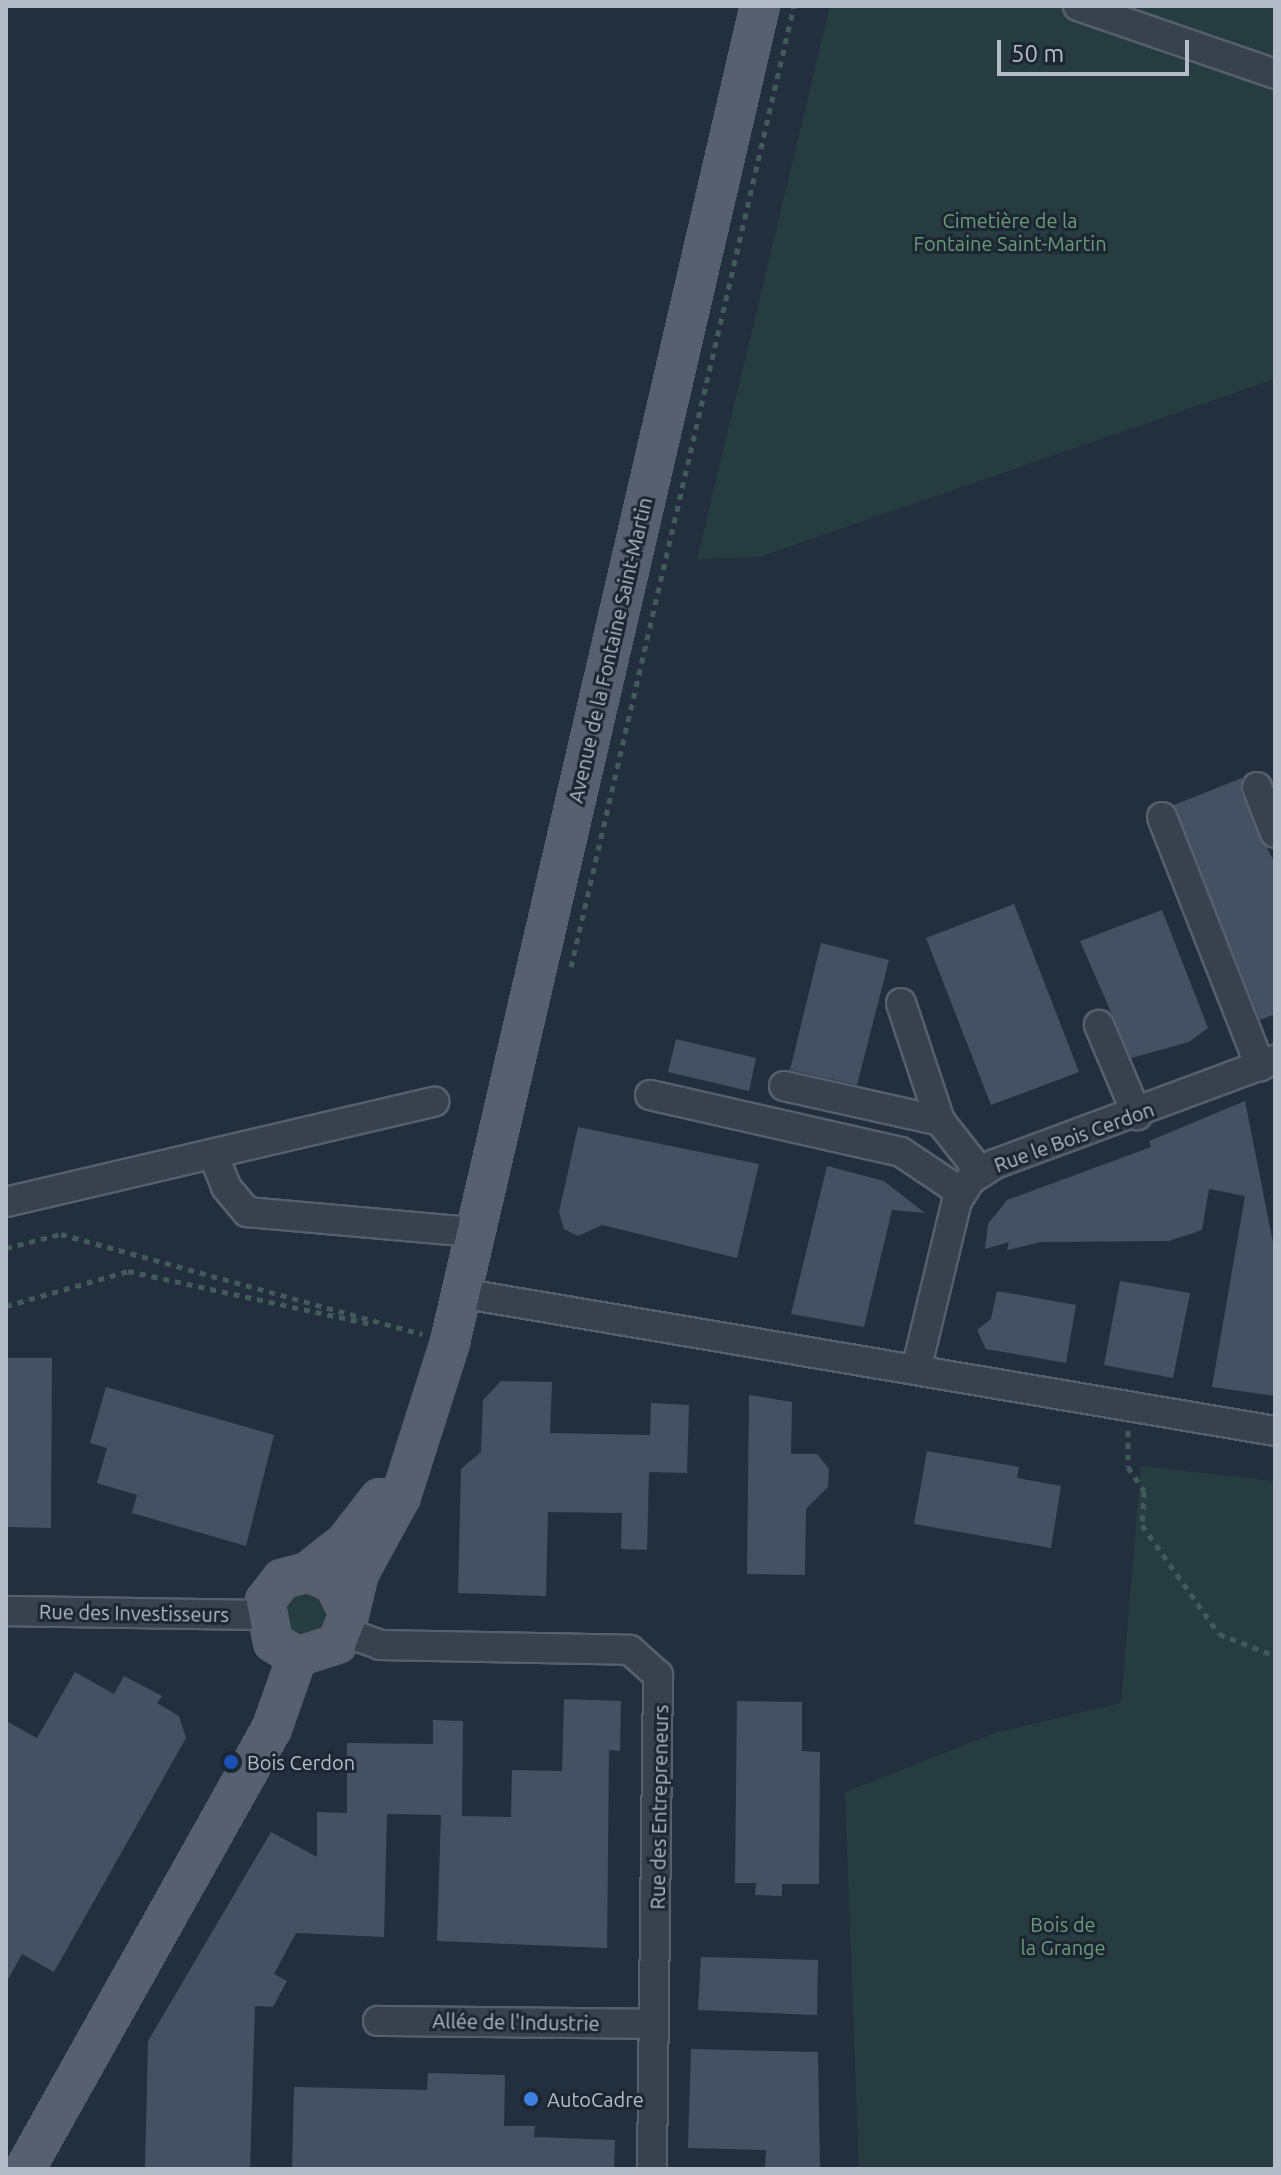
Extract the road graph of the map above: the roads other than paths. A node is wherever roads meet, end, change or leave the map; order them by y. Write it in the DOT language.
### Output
graph roads {
  1 [pos="760,6"];
  2 [pos="1078,6"];
  3 [pos="1275,74"];
  4 [pos="1257,787"];
  5 [pos="1162,817"];
  6 [pos="1275,833"];
  7 [pos="901,1003"];
  8 [pos="1099,1025"];
  9 [pos="1268,1063"];
  10 [pos="784,1086"];
  11 [pos="650,1095"];
  12 [pos="434,1102"];
  13 [pos="1137,1115"];
  14 [pos="940,1121"];
  15 [pos="213,1154"];
  16 [pos="981,1173"];
  17 [pos="962,1193"];
  18 [pos="6,1202"];
  19 [pos="473,1232"];
  20 [pos="460,1293"];
  21 [pos="916,1370"];
  22 [pos="1275,1431"];
  23 [pos="411,1458"];
  24 [pos="308,1572"];
  25 [pos="6,1611"];
  26 [pos="263,1615"];
  27 [pos="347,1623"];
  28 [pos="297,1657"];
  29 [pos="378,2021"];
  30 [pos="654,2024"];
  31 [pos="25,2169"];
  32 [pos="652,2169"];
  1 -- 19 [label="main road, Avenue de la Fontaine Saint-Martin"];
  2 -- 3 [label="street"];
  4 -- 6 [label="street"];
  5 -- 9 [label="street"];
  7 -- 14 [label="street"];
  8 -- 13 [label="street"];
  9 -- 13 [label="street, Rue le Bois Cerdon"];
  10 -- 14 [label="street"];
  11 -- 17 [label="street"];
  12 -- 15 [label="street"];
  13 -- 16 [label="street, Rue le Bois Cerdon"];
  14 -- 16 [label="street"];
  15 -- 18 [label="street"];
  15 -- 19 [label="street"];
  16 -- 17 [label="street, Rue le Bois Cerdon"];
  17 -- 21 [label="street, Rue le Bois Cerdon"];
  19 -- 20 [label="main road, Avenue de la Fontaine Saint-Martin"];
  20 -- 21 [label="street"];
  20 -- 23 [label="main road, Avenue de la Fontaine Saint-Martin"];
  21 -- 22 [label="street"];
  23 -- 24 [label="main road"];
  23 -- 27 [label="main road, Avenue de la Fontaine Saint-Martin"];
  24 -- 26 [label="main road"];
  24 -- 27 [label="main road"];
  25 -- 26 [label="street, Rue des Investisseurs"];
  26 -- 28 [label="main road"];
  27 -- 28 [label="main road"];
  27 -- 30 [label="street, Rue des Entrepreneurs"];
  28 -- 31 [label="main road"];
  29 -- 30 [label="street, Allée de l'Industrie"];
  30 -- 32 [label="street, Rue des Entrepreneurs"];
}
